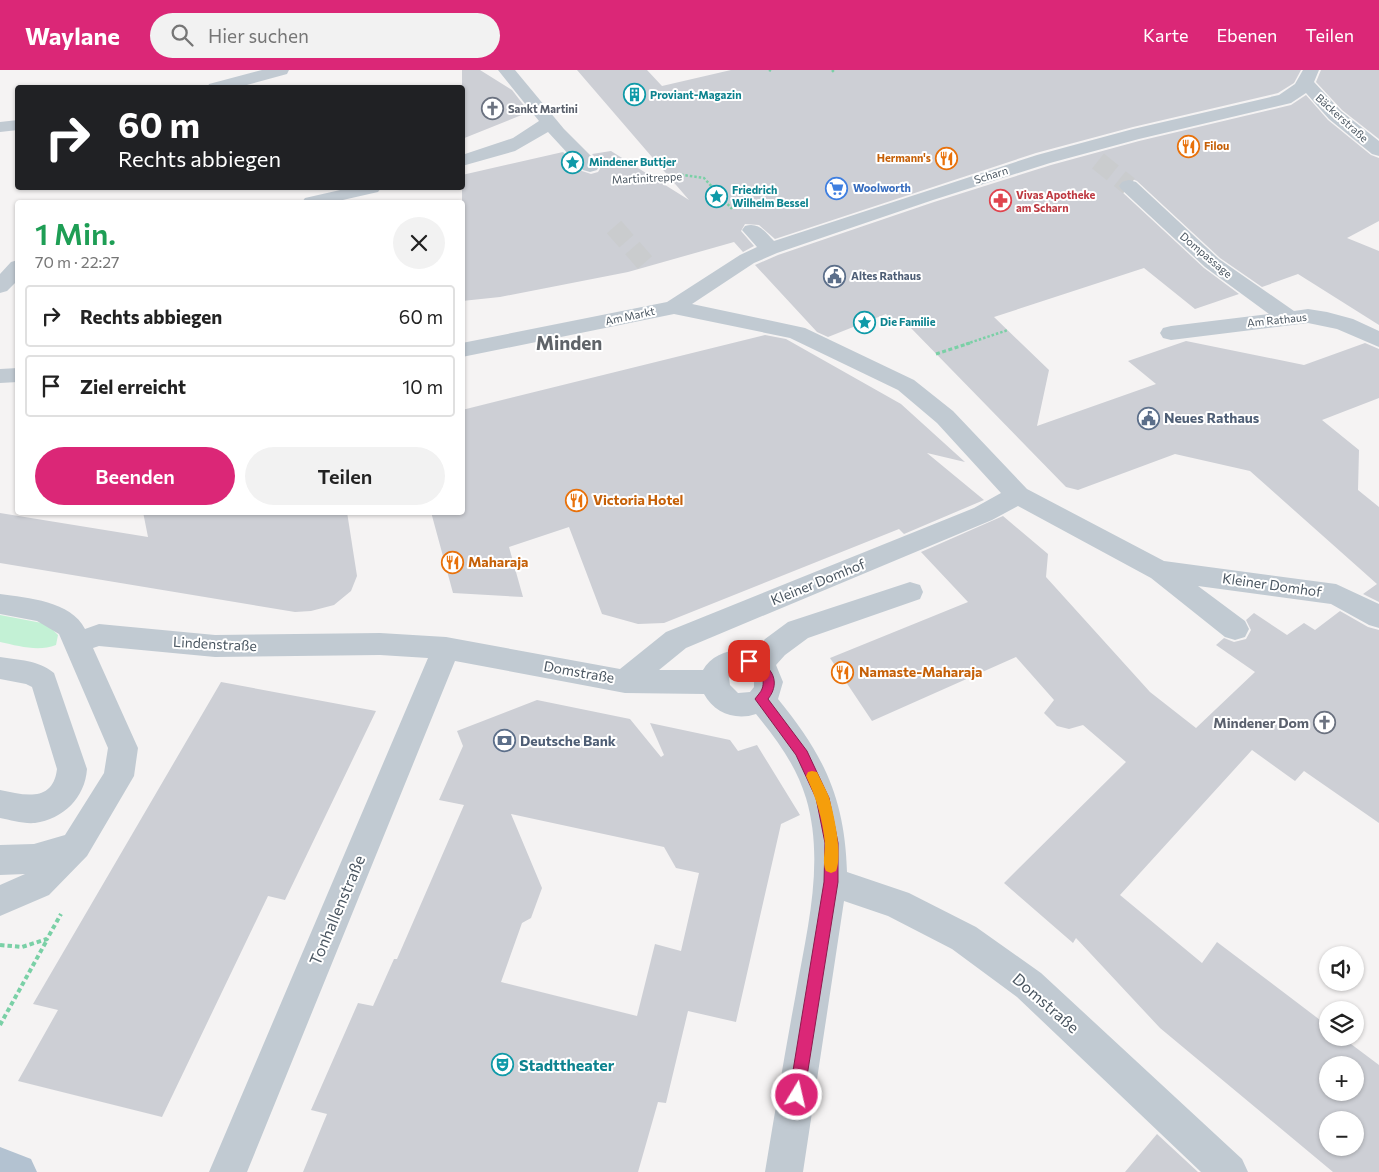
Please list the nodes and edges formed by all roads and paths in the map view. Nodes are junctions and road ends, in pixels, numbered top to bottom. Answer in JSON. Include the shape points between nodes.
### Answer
{"nodes":[{"id":1,"x":281,"y":70,"type":"edge"},
{"id":2,"x":506,"y":70,"type":"edge"},
{"id":3,"x":233,"y":76,"type":"edge"},
{"id":4,"x":1309,"y":77,"type":"edge"},
{"id":5,"x":220,"y":85,"type":"edge"},
{"id":6,"x":549,"y":122,"type":"junction"},
{"id":7,"x":15,"y":125,"type":"edge"},
{"id":8,"x":0,"y":127,"type":"edge"},
{"id":9,"x":1081,"y":148,"type":"junction"},
{"id":10,"x":1379,"y":150,"type":"edge"},
{"id":11,"x":465,"y":160,"type":"edge"},
{"id":12,"x":1098,"y":161,"type":"tunnel mouth"},
{"id":13,"x":590,"y":166,"type":"joint"},
{"id":14,"x":1129,"y":186,"type":"tunnel mouth"},
{"id":15,"x":363,"y":190,"type":"edge"},
{"id":16,"x":320,"y":200,"type":"edge"},
{"id":17,"x":752,"y":230,"type":"joint"},
{"id":18,"x":770,"y":249,"type":"junction"},
{"id":19,"x":11,"y":259,"type":"edge"},
{"id":20,"x":0,"y":287,"type":"edge"},
{"id":21,"x":674,"y":306,"type":"junction"},
{"id":22,"x":1289,"y":318,"type":"junction"},
{"id":23,"x":1008,"y":330,"type":"dead end"},
{"id":24,"x":797,"y":333,"type":"joint"},
{"id":25,"x":1171,"y":333,"type":"dead end"},
{"id":26,"x":1379,"y":340,"type":"edge"},
{"id":27,"x":465,"y":349,"type":"edge"},
{"id":28,"x":936,"y":354,"type":"dead end"},
{"id":29,"x":15,"y":375,"type":"edge"},
{"id":30,"x":0,"y":376,"type":"edge"},
{"id":31,"x":1018,"y":495,"type":"junction"},
{"id":32,"x":1160,"y":571,"type":"junction"},
{"id":33,"x":910,"y":592,"type":"dead end"},
{"id":34,"x":0,"y":604,"type":"edge"},
{"id":35,"x":1379,"y":617,"type":"edge"},
{"id":36,"x":1235,"y":629,"type":"dead end"},
{"id":37,"x":78,"y":642,"type":"junction"},
{"id":38,"x":446,"y":648,"type":"junction"},
{"id":39,"x":759,"y":665,"type":"junction"},
{"id":40,"x":0,"y":668,"type":"edge"},
{"id":41,"x":624,"y":681,"type":"junction"},
{"id":42,"x":714,"y":682,"type":"junction"},
{"id":43,"x":761,"y":699,"type":"junction"},
{"id":44,"x":0,"y":804,"type":"edge"},
{"id":45,"x":76,"y":846,"type":"junction"},
{"id":46,"x":0,"y":860,"type":"edge"},
{"id":47,"x":831,"y":882,"type":"junction"},
{"id":48,"x":0,"y":901,"type":"edge"},
{"id":49,"x":47,"y":939,"type":"dead end"},
{"id":50,"x":0,"y":1025,"type":"edge"},
{"id":51,"x":0,"y":1166,"type":"edge"},
{"id":52,"x":18,"y":1172,"type":"edge"},
{"id":53,"x":228,"y":1172,"type":"edge"},
{"id":54,"x":784,"y":1172,"type":"edge"},
{"id":55,"x":1230,"y":1172,"type":"edge"}],
"edges":[{"from":1,"to":3,"type":"street"},
{"from":2,"to":6,"type":"street"},
{"from":3,"to":5,"type":"street"},
{"from":4,"to":9,"type":"street","name":"Scharn","via":[[1297,93],[1286,100]]},
{"from":4,"to":10,"type":"street","name":"Bäckerstraße","via":[[1335,115]]},
{"from":6,"to":11,"type":"street","via":[[512,147]]},
{"from":6,"to":13,"type":"street"},
{"from":7,"to":8,"type":"street"},
{"from":9,"to":12,"type":"street"},
{"from":9,"to":18,"type":"street","name":"Scharn","via":[[962,184]]},
{"from":13,"to":17,"type":"path","name":"Martinitreppe","via":[[604,180],[683,175],[704,178]]},
{"from":14,"to":22,"type":"street","name":"Dompassage","via":[[1212,263]]},
{"from":15,"to":16,"type":"street"},
{"from":17,"to":18,"type":"street"},
{"from":18,"to":21,"type":"street","name":"Scharn","via":[[747,258]]},
{"from":19,"to":20,"type":"street"},
{"from":21,"to":24,"type":"street","name":"Am Markt"},
{"from":21,"to":27,"type":"street","name":"Am Markt"},
{"from":22,"to":25,"type":"street","name":"Am Rathaus"},
{"from":22,"to":26,"type":"street","name":"Am Rathaus","via":[[1329,318]]},
{"from":23,"to":28,"type":"path"},
{"from":24,"to":31,"type":"street","name":"Kleiner Domhof","via":[[906,384],[944,417]]},
{"from":29,"to":30,"type":"street"},
{"from":31,"to":32,"type":"street","name":"Kleiner Domhof"},
{"from":31,"to":41,"type":"street","name":"Kleiner Domhof","via":[[983,514],[676,640]]},
{"from":32,"to":35,"type":"street","name":"Kleiner Domhof","via":[[1336,594]]},
{"from":32,"to":36,"type":"street","name":"Kleiner Domhof"},
{"from":33,"to":39,"type":"street","via":[[798,630],[775,647]]},
{"from":34,"to":37,"type":"street","via":[[39,610],[59,617],[70,627]]},
{"from":37,"to":38,"type":"street","name":"Lindenstraße","via":[[99,635],[215,646],[380,644]]},
{"from":37,"to":45,"type":"street","via":[[123,748],[119,776]]},
{"from":38,"to":41,"type":"street","name":"Domstraße"},
{"from":38,"to":53,"type":"street","name":"Tonhallenstraße"},
{"from":39,"to":42,"type":"street","via":[[739,660],[729,662],[720,667]]},
{"from":39,"to":43,"type":"street","via":[[769,682],[768,691]]},
{"from":40,"to":44,"type":"street","via":[[34,674],[44,681],[72,769],[72,780],[66,791],[48,804],[36,809]]},
{"from":41,"to":42,"type":"street","name":"Domstraße"},
{"from":42,"to":43,"type":"street","via":[[716,691],[731,704],[742,705]]},
{"from":43,"to":47,"type":"street","via":[[800,751],[822,798],[831,843]]},
{"from":45,"to":46,"type":"street","via":[[34,859]]},
{"from":45,"to":48,"type":"street","via":[[37,884]]},
{"from":47,"to":54,"type":"street"},
{"from":47,"to":55,"type":"street","name":"Domstraße","via":[[897,904],[964,938],[1029,985]]},
{"from":49,"to":50,"type":"path"},
{"from":51,"to":52,"type":"main road"}]}
